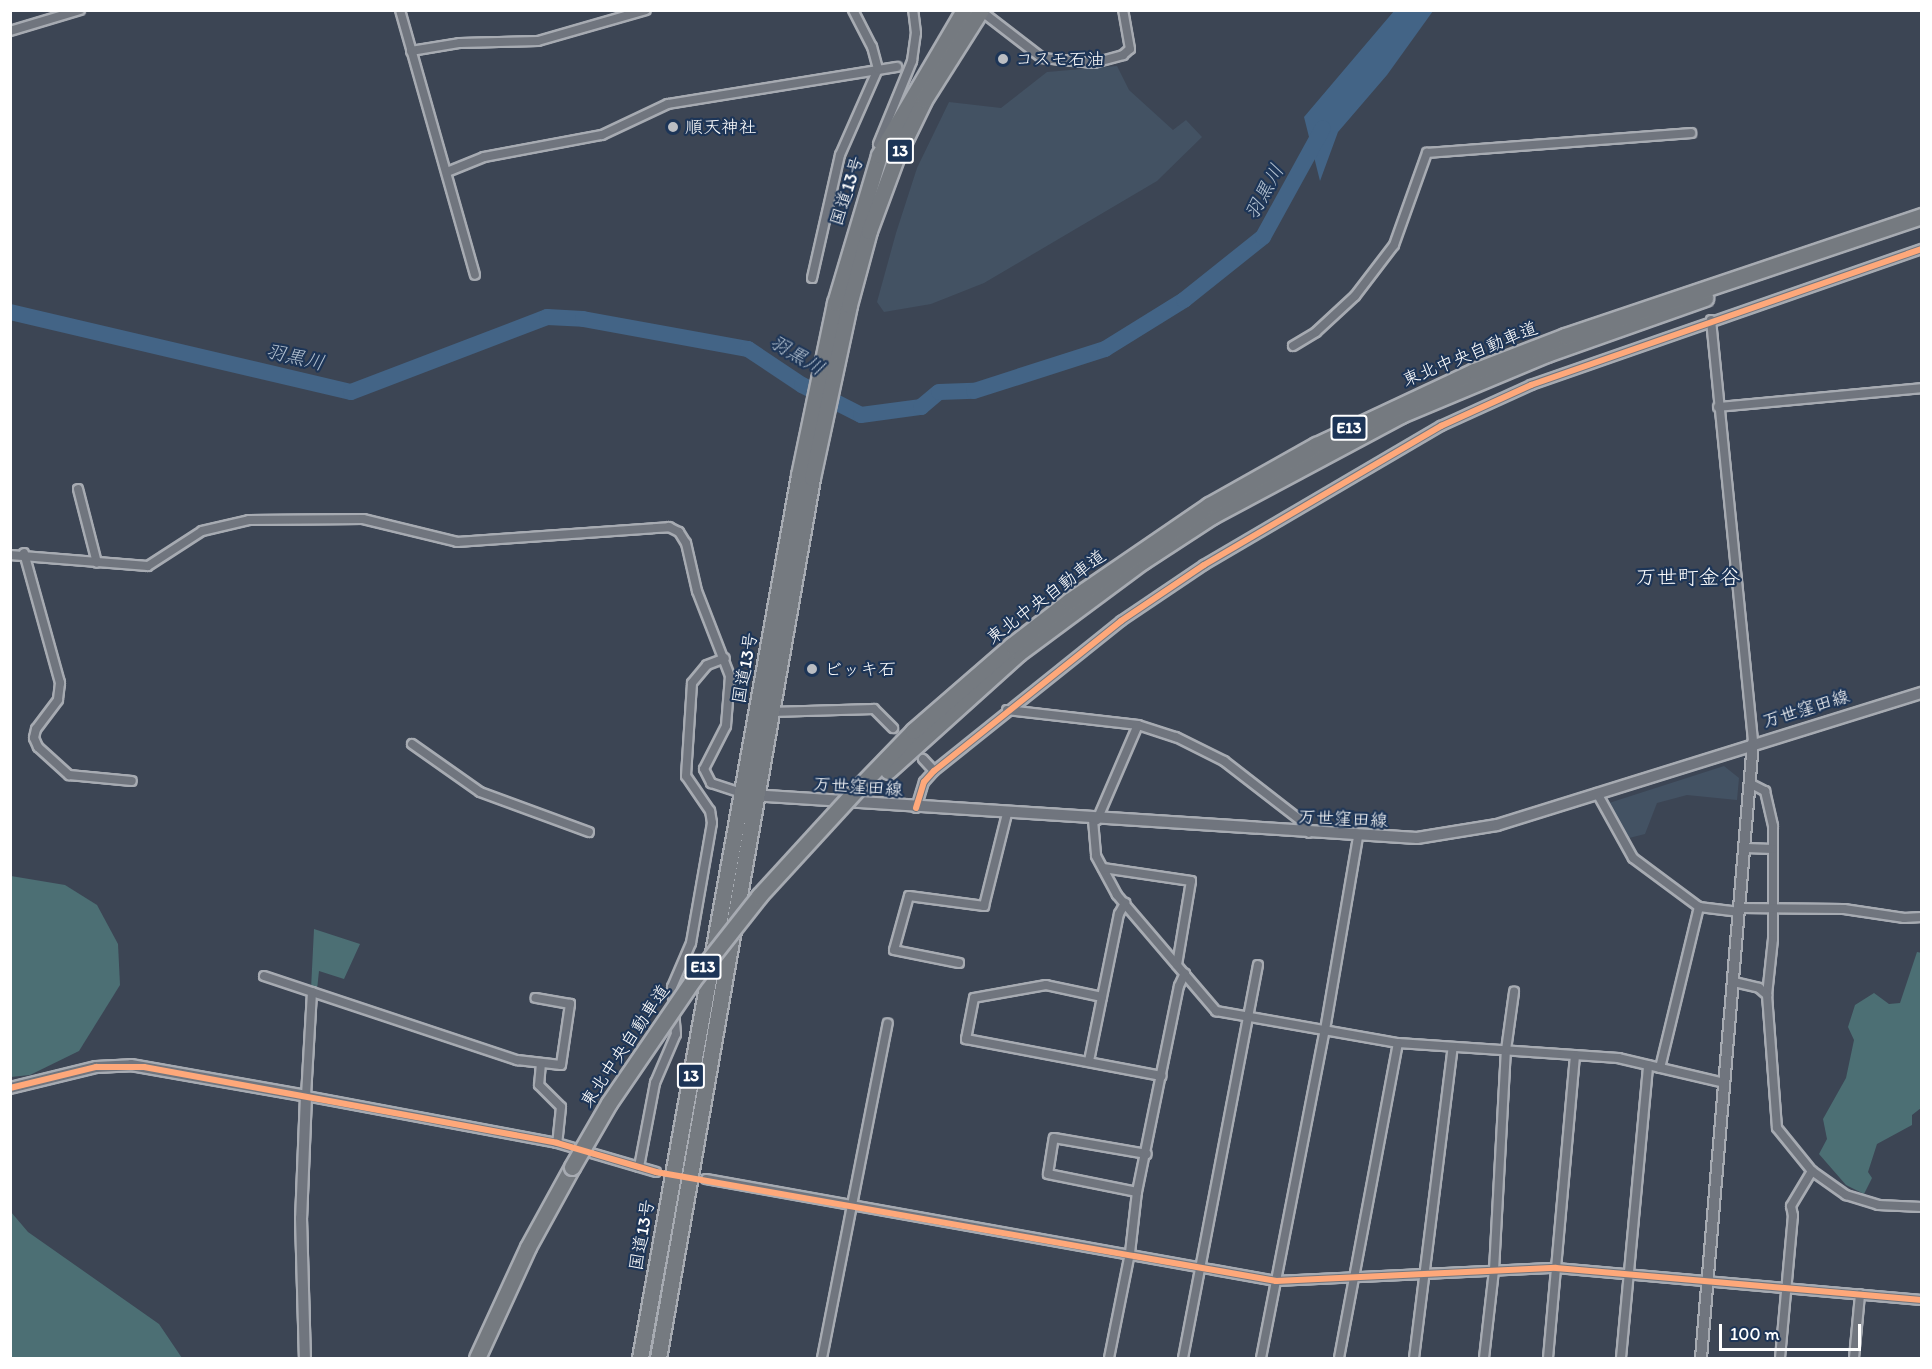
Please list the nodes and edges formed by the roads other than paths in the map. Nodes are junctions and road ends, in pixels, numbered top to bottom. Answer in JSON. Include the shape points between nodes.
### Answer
{"nodes":[{"id":1,"x":80,"y":10,"type":"edge"},
{"id":2,"x":400,"y":10,"type":"edge"},
{"id":3,"x":646,"y":10,"type":"edge"},
{"id":4,"x":854,"y":10,"type":"edge"},
{"id":5,"x":913,"y":10,"type":"edge"},
{"id":6,"x":964,"y":10,"type":"edge"},
{"id":7,"x":1123,"y":10,"type":"edge"},
{"id":8,"x":981,"y":11,"type":"edge"},
{"id":9,"x":10,"y":31,"type":"edge"},
{"id":10,"x":411,"y":51,"type":"junction"},
{"id":11,"x":897,"y":67,"type":"dead end"},
{"id":12,"x":878,"y":69,"type":"junction"},
{"id":13,"x":1691,"y":133,"type":"dead end"},
{"id":14,"x":447,"y":172,"type":"junction"},
{"id":15,"x":873,"y":172,"type":"junction"},
{"id":16,"x":1922,"y":216,"type":"edge"},
{"id":17,"x":1922,"y":226,"type":"edge"},
{"id":18,"x":1922,"y":249,"type":"edge"},
{"id":19,"x":475,"y":274,"type":"dead end"},
{"id":20,"x":812,"y":278,"type":"dead end"},
{"id":21,"x":842,"y":304,"type":"junction"},
{"id":22,"x":1711,"y":320,"type":"junction"},
{"id":23,"x":1293,"y":346,"type":"dead end"},
{"id":24,"x":1922,"y":388,"type":"edge"},
{"id":25,"x":1718,"y":407,"type":"junction"},
{"id":26,"x":806,"y":477,"type":"junction"},
{"id":27,"x":78,"y":489,"type":"dead end"},
{"id":28,"x":24,"y":553,"type":"junction"},
{"id":29,"x":10,"y":555,"type":"edge"},
{"id":30,"x":97,"y":563,"type":"junction"},
{"id":31,"x":724,"y":658,"type":"junction"},
{"id":32,"x":1922,"y":693,"type":"edge"},
{"id":33,"x":1007,"y":710,"type":"junction"},
{"id":34,"x":771,"y":712,"type":"junction"},
{"id":35,"x":1138,"y":725,"type":"junction"},
{"id":36,"x":892,"y":728,"type":"tunnel mouth"},
{"id":37,"x":1753,"y":742,"type":"junction"},
{"id":38,"x":412,"y":744,"type":"dead end"},
{"id":39,"x":923,"y":759,"type":"tunnel mouth"},
{"id":40,"x":934,"y":771,"type":"junction"},
{"id":41,"x":132,"y":781,"type":"dead end"},
{"id":42,"x":1751,"y":784,"type":"junction"},
{"id":43,"x":863,"y":790,"type":"junction"},
{"id":44,"x":1597,"y":793,"type":"junction"},
{"id":45,"x":750,"y":795,"type":"junction"},
{"id":46,"x":916,"y":808,"type":"junction"},
{"id":47,"x":1007,"y":814,"type":"junction"},
{"id":48,"x":1095,"y":820,"type":"junction"},
{"id":49,"x":589,"y":832,"type":"dead end"},
{"id":50,"x":1309,"y":834,"type":"junction"},
{"id":51,"x":1358,"y":836,"type":"junction"},
{"id":52,"x":1746,"y":848,"type":"junction"},
{"id":53,"x":1773,"y":849,"type":"junction"},
{"id":54,"x":1103,"y":868,"type":"junction"},
{"id":55,"x":1125,"y":903,"type":"junction"},
{"id":56,"x":1699,"y":907,"type":"junction"},
{"id":57,"x":1774,"y":907,"type":"junction"},
{"id":58,"x":1740,"y":910,"type":"junction"},
{"id":59,"x":1922,"y":917,"type":"edge"},
{"id":60,"x":959,"y":963,"type":"dead end"},
{"id":61,"x":1177,"y":965,"type":"junction"},
{"id":62,"x":1258,"y":965,"type":"dead end"},
{"id":63,"x":1185,"y":973,"type":"junction"},
{"id":64,"x":264,"y":976,"type":"dead end"},
{"id":65,"x":1734,"y":982,"type":"junction"},
{"id":66,"x":312,"y":992,"type":"junction"},
{"id":67,"x":1514,"y":992,"type":"dead end"},
{"id":68,"x":1767,"y":995,"type":"junction"},
{"id":69,"x":536,"y":998,"type":"dead end"},
{"id":70,"x":1102,"y":998,"type":"junction"},
{"id":71,"x":1248,"y":1015,"type":"junction"},
{"id":72,"x":888,"y":1023,"type":"dead end"},
{"id":73,"x":1325,"y":1030,"type":"junction"},
{"id":74,"x":1398,"y":1043,"type":"junction"},
{"id":75,"x":1453,"y":1047,"type":"junction"},
{"id":76,"x":1506,"y":1050,"type":"junction"},
{"id":77,"x":1575,"y":1055,"type":"junction"},
{"id":78,"x":1089,"y":1061,"type":"junction"},
{"id":79,"x":541,"y":1063,"type":"junction"},
{"id":80,"x":1648,"y":1065,"type":"junction"},
{"id":81,"x":1660,"y":1068,"type":"junction"},
{"id":82,"x":1162,"y":1076,"type":"junction"},
{"id":83,"x":1725,"y":1083,"type":"junction"},
{"id":84,"x":10,"y":1088,"type":"edge"},
{"id":85,"x":306,"y":1096,"type":"junction"},
{"id":86,"x":557,"y":1143,"type":"junction"},
{"id":87,"x":1147,"y":1154,"type":"junction"},
{"id":88,"x":576,"y":1167,"type":"junction"},
{"id":89,"x":639,"y":1167,"type":"junction"},
{"id":90,"x":1812,"y":1171,"type":"junction"},
{"id":91,"x":656,"y":1172,"type":"dead end"},
{"id":92,"x":706,"y":1179,"type":"dead end"},
{"id":93,"x":1137,"y":1191,"type":"junction"},
{"id":94,"x":851,"y":1203,"type":"junction"},
{"id":95,"x":1922,"y":1207,"type":"edge"},
{"id":96,"x":1130,"y":1253,"type":"junction"},
{"id":97,"x":1201,"y":1267,"type":"junction"},
{"id":98,"x":1556,"y":1269,"type":"junction"},
{"id":99,"x":1494,"y":1270,"type":"junction"},
{"id":100,"x":1425,"y":1272,"type":"junction"},
{"id":101,"x":1629,"y":1273,"type":"junction"},
{"id":102,"x":1354,"y":1277,"type":"junction"},
{"id":103,"x":1708,"y":1280,"type":"junction"},
{"id":104,"x":1276,"y":1281,"type":"junction"},
{"id":105,"x":1786,"y":1287,"type":"junction"},
{"id":106,"x":1860,"y":1294,"type":"junction"},
{"id":107,"x":1922,"y":1300,"type":"edge"},
{"id":108,"x":305,"y":1359,"type":"edge"},
{"id":109,"x":477,"y":1359,"type":"edge"},
{"id":110,"x":486,"y":1359,"type":"edge"},
{"id":111,"x":639,"y":1359,"type":"edge"},
{"id":112,"x":658,"y":1359,"type":"edge"},
{"id":113,"x":822,"y":1359,"type":"edge"},
{"id":114,"x":1109,"y":1359,"type":"edge"},
{"id":115,"x":1183,"y":1359,"type":"edge"},
{"id":116,"x":1261,"y":1359,"type":"edge"},
{"id":117,"x":1339,"y":1359,"type":"edge"},
{"id":118,"x":1414,"y":1359,"type":"edge"},
{"id":119,"x":1484,"y":1359,"type":"edge"},
{"id":120,"x":1548,"y":1359,"type":"edge"},
{"id":121,"x":1621,"y":1359,"type":"edge"},
{"id":122,"x":1701,"y":1359,"type":"edge"},
{"id":123,"x":1780,"y":1359,"type":"edge"},
{"id":124,"x":1854,"y":1359,"type":"edge"}],
"edges":[{"from":1,"to":9,"type":"street"},
{"from":2,"to":10,"type":"street"},
{"from":3,"to":10,"type":"street","via":[[538,41],[460,43]]},
{"from":4,"to":12,"type":"street"},
{"from":5,"to":15,"type":"street","via":[[916,33],[912,61],[878,145]]},
{"from":6,"to":15,"type":"highway","name":"国道13号","number":"13","via":[[899,119]]},
{"from":7,"to":8,"type":"street","via":[[1130,49],[1123,56],[1094,63],[1042,58]]},
{"from":8,"to":21,"type":"highway","name":"国道13号","number":"13","via":[[924,100],[896,158]]},
{"from":10,"to":14,"type":"street"},
{"from":11,"to":12,"type":"street"},
{"from":12,"to":14,"type":"street","via":[[668,104],[602,135],[484,157]]},
{"from":12,"to":20,"type":"street","via":[[840,156]]},
{"from":13,"to":23,"type":"street","via":[[1427,153],[1394,245],[1354,296],[1316,332]]},
{"from":14,"to":19,"type":"street"},
{"from":15,"to":21,"type":"highway","name":"国道13号","number":"13"},
{"from":16,"to":43,"type":"highway","name":"東北中央自動車道","number":"E13","via":[[1666,300],[1484,367],[1290,459],[1209,505],[1069,601],[922,723]]},
{"from":17,"to":43,"type":"highway","name":"東北中央自動車道","number":"E13","via":[[1547,354],[1401,415],[1319,456],[1212,516],[1080,607],[970,694]]},
{"from":18,"to":22,"type":"street"},
{"from":21,"to":26,"type":"highway","name":"国道13号","number":"13"},
{"from":22,"to":25,"type":"street"},
{"from":22,"to":33,"type":"street","via":[[1531,385],[1441,426],[1166,589]]},
{"from":24,"to":25,"type":"street"},
{"from":25,"to":37,"type":"street"},
{"from":26,"to":34,"type":"highway","name":"国道13号","number":"13"},
{"from":26,"to":45,"type":"highway","name":"国道13号","number":"13"},
{"from":27,"to":30,"type":"street"},
{"from":28,"to":29,"type":"street"},
{"from":28,"to":30,"type":"street"},
{"from":28,"to":41,"type":"street","via":[[60,683],[57,700],[36,729],[38,747],[69,775]]},
{"from":30,"to":31,"type":"street","via":[[148,566],[202,531],[235,521],[363,519],[457,542],[669,527],[680,532],[686,543],[700,599]]},
{"from":31,"to":45,"type":"street","via":[[730,708],[726,726],[704,769],[711,783]]},
{"from":31,"to":89,"type":"street","via":[[707,665],[692,683],[686,777],[710,811],[712,823],[691,944],[672,987],[676,1034],[660,1068]]},
{"from":32,"to":37,"type":"main road","name":"万世窪田線"},
{"from":33,"to":35,"type":"street"},
{"from":33,"to":40,"type":"street"},
{"from":34,"to":36,"type":"street","via":[[874,709]]},
{"from":34,"to":45,"type":"highway","name":"国道13号","number":"13"},
{"from":35,"to":48,"type":"street"},
{"from":35,"to":50,"type":"street","via":[[1224,761],[1304,823]]},
{"from":37,"to":42,"type":"main road"},
{"from":37,"to":44,"type":"main road","name":"万世窪田線"},
{"from":38,"to":49,"type":"street","via":[[480,792]]},
{"from":39,"to":40,"type":"street"},
{"from":40,"to":46,"type":"street","via":[[924,782]]},
{"from":42,"to":52,"type":"main road"},
{"from":42,"to":53,"type":"street","via":[[1765,791],[1769,802]]},
{"from":43,"to":88,"type":"highway","name":"東北中央自動車道","number":"E13","bridge":true,"via":[[759,896],[693,980],[609,1103]]},
{"from":44,"to":51,"type":"main road","name":"万世窪田線","via":[[1497,825],[1450,835]]},
{"from":44,"to":56,"type":"street","via":[[1633,858]]},
{"from":45,"to":46,"type":"main road","name":"万世窪田線"},
{"from":45,"to":111,"type":"highway","name":"国道13号","number":"13"},
{"from":45,"to":112,"type":"highway","name":"国道13号","number":"13"},
{"from":46,"to":47,"type":"main road","name":"万世窪田線"},
{"from":47,"to":48,"type":"main road","name":"万世窪田線"},
{"from":47,"to":60,"type":"street","via":[[984,906],[909,896],[894,950]]},
{"from":48,"to":50,"type":"main road","name":"万世窪田線"},
{"from":48,"to":54,"type":"street","via":[[1096,856]]},
{"from":50,"to":51,"type":"main road","name":"万世窪田線"},
{"from":51,"to":73,"type":"street"},
{"from":52,"to":53,"type":"street"},
{"from":52,"to":58,"type":"main road"},
{"from":53,"to":57,"type":"street"},
{"from":54,"to":55,"type":"street"},
{"from":54,"to":61,"type":"street","via":[[1191,881]]},
{"from":55,"to":61,"type":"street"},
{"from":55,"to":70,"type":"street"},
{"from":56,"to":58,"type":"street"},
{"from":56,"to":81,"type":"street"},
{"from":57,"to":58,"type":"street"},
{"from":57,"to":59,"type":"street"},
{"from":57,"to":68,"type":"street"},
{"from":58,"to":65,"type":"main road"},
{"from":61,"to":63,"type":"street"},
{"from":62,"to":71,"type":"street"},
{"from":63,"to":71,"type":"street","via":[[1216,1011]]},
{"from":63,"to":82,"type":"street"},
{"from":64,"to":66,"type":"street"},
{"from":65,"to":68,"type":"street","via":[[1759,988]]},
{"from":65,"to":83,"type":"main road"},
{"from":66,"to":79,"type":"street","via":[[517,1060]]},
{"from":66,"to":85,"type":"street"},
{"from":67,"to":76,"type":"street"},
{"from":68,"to":90,"type":"street","via":[[1774,1118],[1784,1141]]},
{"from":69,"to":79,"type":"street","via":[[570,1004],[561,1065]]},
{"from":70,"to":78,"type":"street"},
{"from":70,"to":78,"type":"street","via":[[1046,985],[974,998],[966,1039],[1032,1054]]},
{"from":71,"to":73,"type":"street"},
{"from":71,"to":97,"type":"street"},
{"from":72,"to":94,"type":"street"},
{"from":73,"to":74,"type":"street"},
{"from":73,"to":104,"type":"street"},
{"from":74,"to":75,"type":"street"},
{"from":74,"to":102,"type":"street"},
{"from":75,"to":76,"type":"street"},
{"from":75,"to":100,"type":"street"},
{"from":76,"to":77,"type":"street"},
{"from":76,"to":99,"type":"street"},
{"from":77,"to":80,"type":"street"},
{"from":77,"to":98,"type":"street"},
{"from":78,"to":82,"type":"street"},
{"from":79,"to":86,"type":"street","via":[[539,1085],[561,1107]]},
{"from":80,"to":81,"type":"street"},
{"from":80,"to":101,"type":"street"},
{"from":81,"to":83,"type":"street"},
{"from":82,"to":87,"type":"street"},
{"from":83,"to":103,"type":"main road"},
{"from":84,"to":85,"type":"main road","via":[[96,1067],[131,1065]]},
{"from":85,"to":86,"type":"street"},
{"from":85,"to":108,"type":"main road","via":[[301,1208]]},
{"from":86,"to":89,"type":"street"},
{"from":87,"to":93,"type":"street"},
{"from":87,"to":93,"type":"street","via":[[1054,1138],[1048,1174]]},
{"from":88,"to":109,"type":"highway","name":"東北中央自動車道","number":"E13","via":[[528,1247]]},
{"from":88,"to":110,"type":"highway","name":"東北中央自動車道","number":"E13"},
{"from":89,"to":91,"type":"street"},
{"from":90,"to":95,"type":"street","via":[[1858,1201]]},
{"from":90,"to":105,"type":"street","via":[[1791,1206]]},
{"from":92,"to":94,"type":"street"},
{"from":93,"to":96,"type":"street"},
{"from":94,"to":96,"type":"street"},
{"from":94,"to":113,"type":"street"},
{"from":96,"to":97,"type":"street"},
{"from":96,"to":114,"type":"street"},
{"from":97,"to":104,"type":"street"},
{"from":97,"to":115,"type":"street"},
{"from":98,"to":99,"type":"street"},
{"from":98,"to":101,"type":"street"},
{"from":98,"to":120,"type":"street"},
{"from":99,"to":100,"type":"street"},
{"from":99,"to":119,"type":"street"},
{"from":100,"to":102,"type":"street"},
{"from":100,"to":118,"type":"street"},
{"from":101,"to":103,"type":"street"},
{"from":101,"to":121,"type":"street"},
{"from":102,"to":104,"type":"street"},
{"from":102,"to":117,"type":"street"},
{"from":103,"to":105,"type":"street"},
{"from":103,"to":122,"type":"main road"},
{"from":104,"to":116,"type":"street"},
{"from":105,"to":106,"type":"street"},
{"from":105,"to":123,"type":"street"},
{"from":106,"to":107,"type":"street"},
{"from":106,"to":124,"type":"street"}]}
